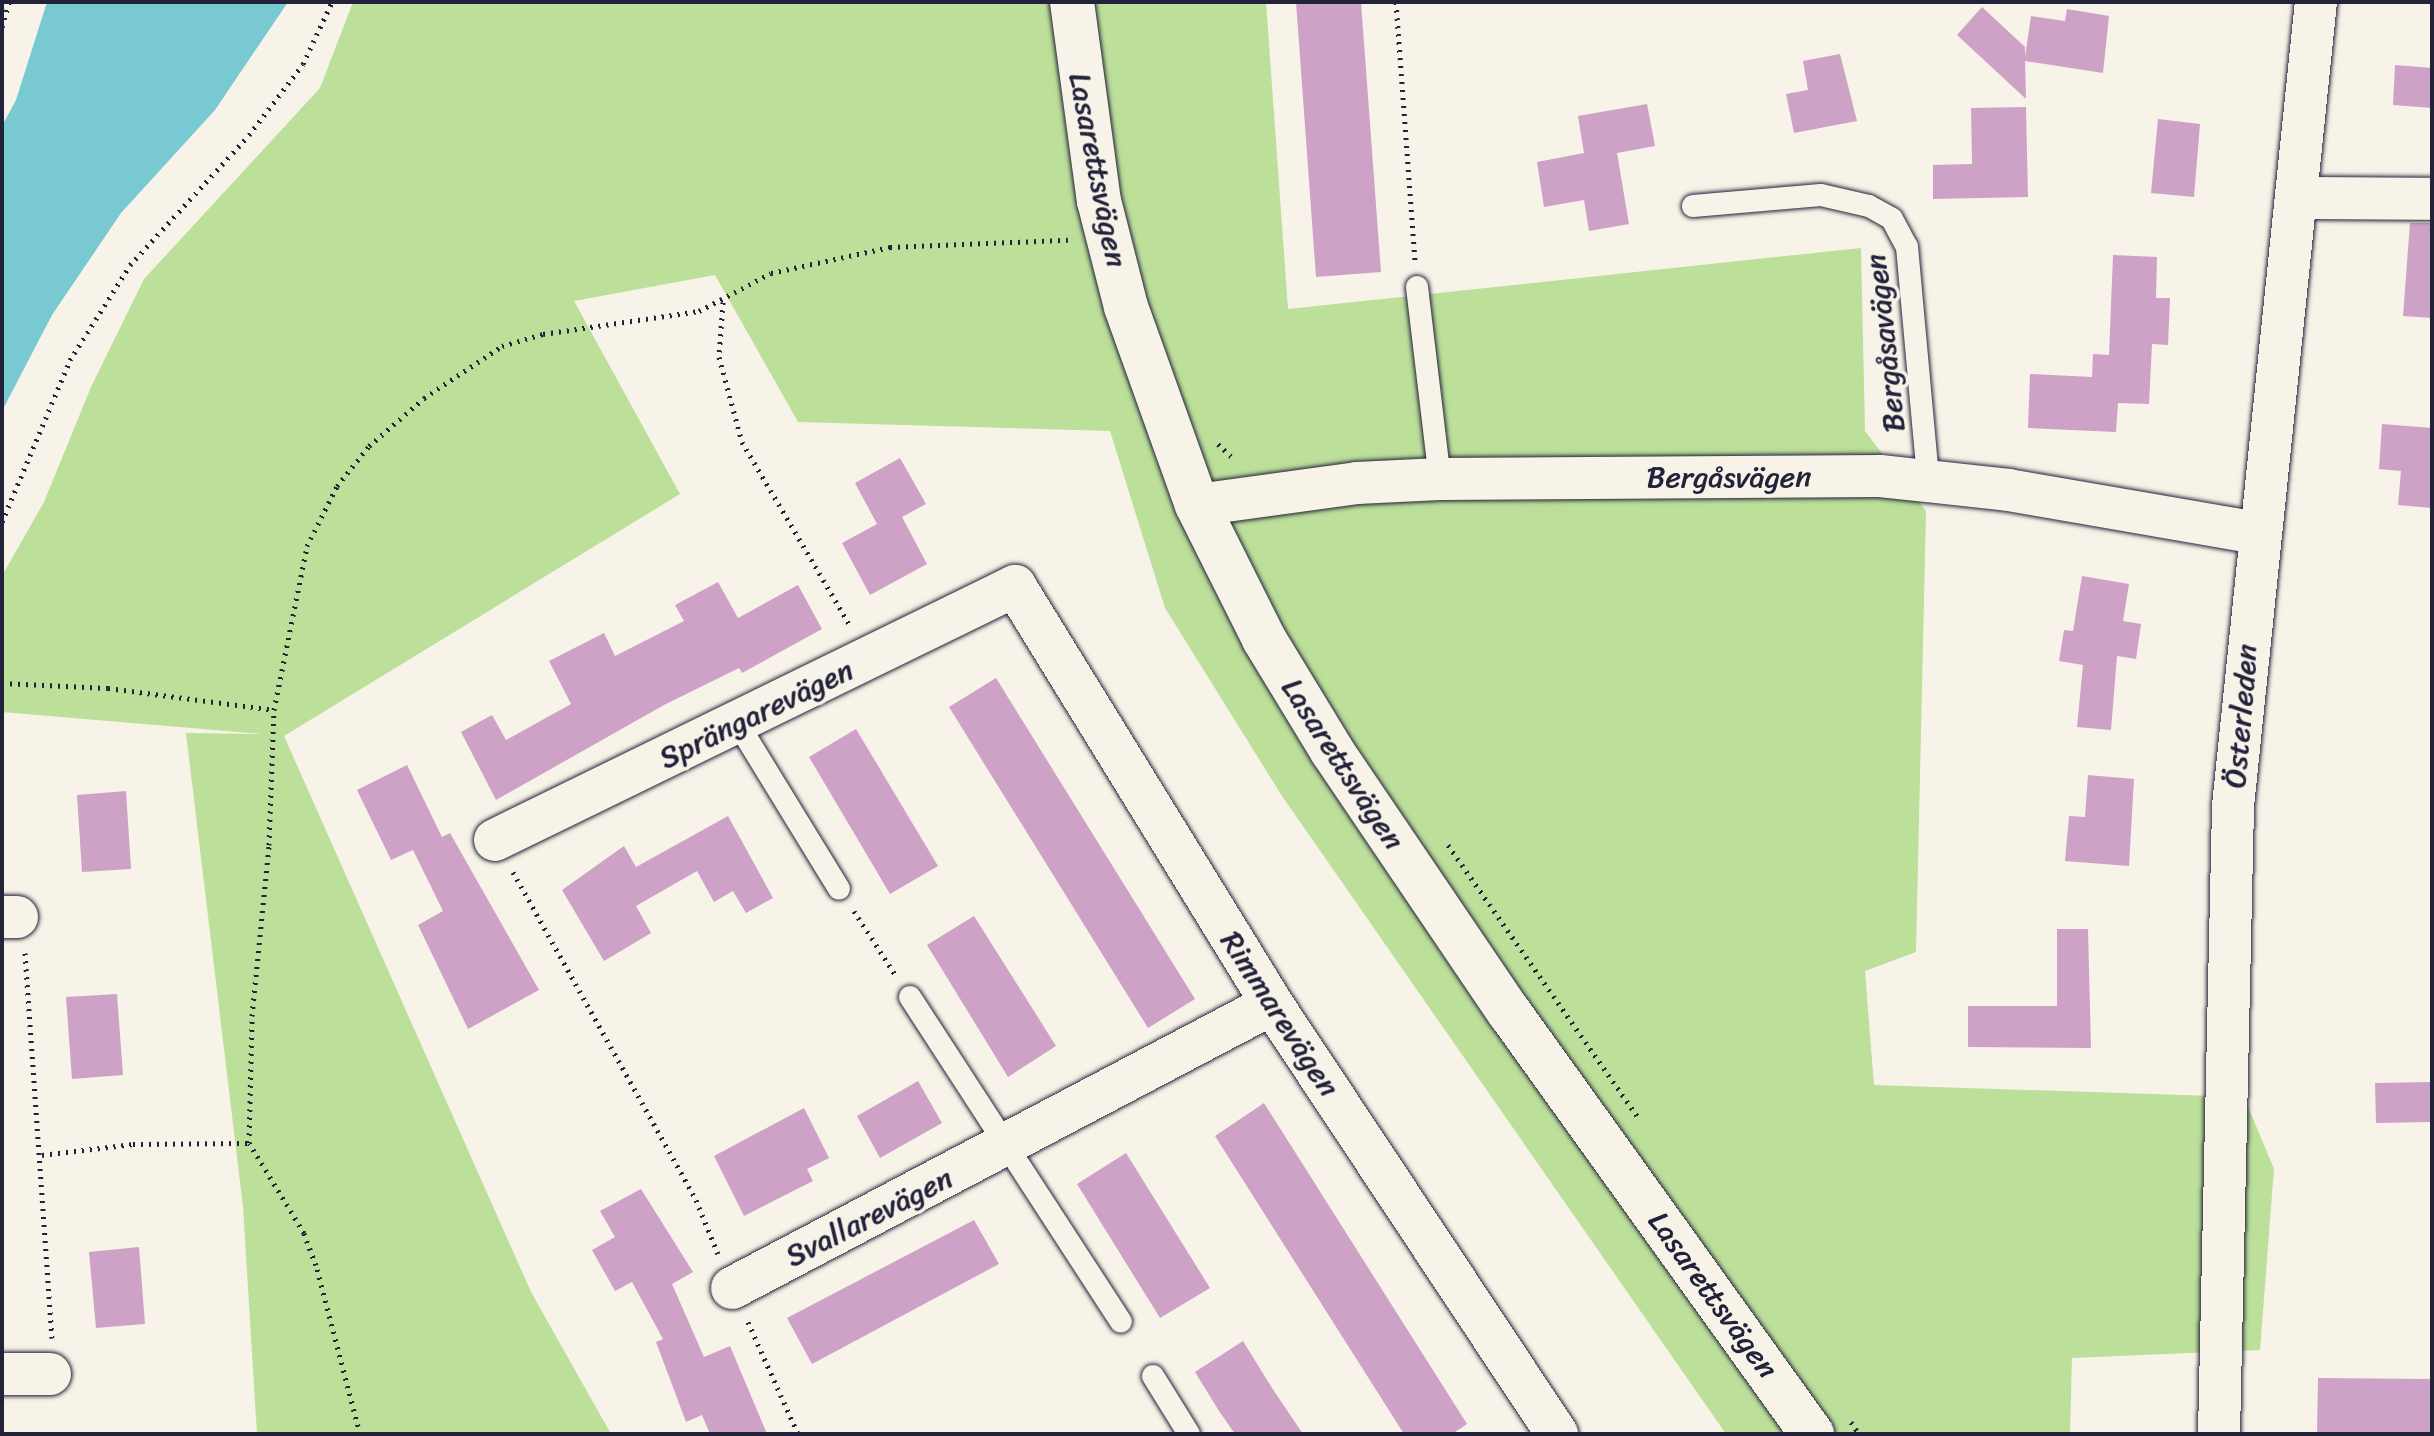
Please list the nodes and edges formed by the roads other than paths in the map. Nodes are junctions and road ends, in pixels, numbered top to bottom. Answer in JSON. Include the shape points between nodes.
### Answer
{"nodes":[{"id":1,"x":1072,"y":2,"type":"edge"},
{"id":2,"x":2316,"y":2,"type":"edge"},
{"id":3,"x":2297,"y":198,"type":"junction"},
{"id":4,"x":2432,"y":199,"type":"edge"},
{"id":5,"x":1693,"y":206,"type":"dead end"},
{"id":6,"x":1417,"y":287,"type":"road end"},
{"id":7,"x":1928,"y":478,"type":"junction"},
{"id":8,"x":1440,"y":479,"type":"junction"},
{"id":9,"x":1197,"y":505,"type":"junction"},
{"id":10,"x":2258,"y":533,"type":"junction"},
{"id":11,"x":1015,"y":586,"type":"joint"},
{"id":12,"x":738,"y":724,"type":"junction"},
{"id":13,"x":495,"y":840,"type":"road end"},
{"id":14,"x":839,"y":889,"type":"road end"},
{"id":15,"x":910,"y":997,"type":"road end"},
{"id":16,"x":1272,"y":1004,"type":"junction"},
{"id":17,"x":1005,"y":1146,"type":"junction"},
{"id":18,"x":732,"y":1288,"type":"road end"},
{"id":19,"x":1121,"y":1322,"type":"dead end"},
{"id":20,"x":2,"y":1374,"type":"edge"},
{"id":21,"x":50,"y":1374,"type":"road end"},
{"id":22,"x":1153,"y":1376,"type":"dead end"},
{"id":23,"x":1826,"y":1421,"type":"edge"},
{"id":24,"x":1189,"y":1434,"type":"edge"},
{"id":25,"x":1557,"y":1434,"type":"edge"},
{"id":26,"x":2219,"y":1434,"type":"edge"}],
"edges":[{"from":1,"to":9,"type":"street","name":"Lasarettsvägen","via":[[1079,78],[1107,234],[1157,400]]},
{"from":2,"to":3,"type":"street","name":"Österleden"},
{"from":3,"to":4,"type":"street"},
{"from":3,"to":10,"type":"street","name":"Österleden"},
{"from":5,"to":7,"type":"lane","name":"Bergåsavägen","via":[[1821,195],[1869,206],[1892,219],[1907,247]]},
{"from":6,"to":8,"type":"lane"},
{"from":7,"to":8,"type":"street","name":"Bergåsvägen"},
{"from":7,"to":10,"type":"street","name":"Bergåsvägen"},
{"from":8,"to":9,"type":"street","name":"Bergåsvägen","via":[[1357,483]]},
{"from":9,"to":23,"type":"street","name":"Lasarettsvägen","via":[[1264,639],[1332,751],[1509,1012]]},
{"from":10,"to":26,"type":"street","name":"Österleden","via":[[2233,806]]},
{"from":11,"to":12,"type":"street","name":"Sprängarevägen"},
{"from":11,"to":16,"type":"street","name":"Rimmarevägen"},
{"from":12,"to":13,"type":"street","name":"Sprängarevägen"},
{"from":12,"to":14,"type":"lane"},
{"from":15,"to":17,"type":"lane"},
{"from":16,"to":17,"type":"street","name":"Svallarevägen"},
{"from":16,"to":25,"type":"street","name":"Rimmarevägen"},
{"from":17,"to":18,"type":"street","name":"Svallarevägen"},
{"from":17,"to":19,"type":"lane"},
{"from":20,"to":21,"type":"street"},
{"from":22,"to":24,"type":"lane"}]}
